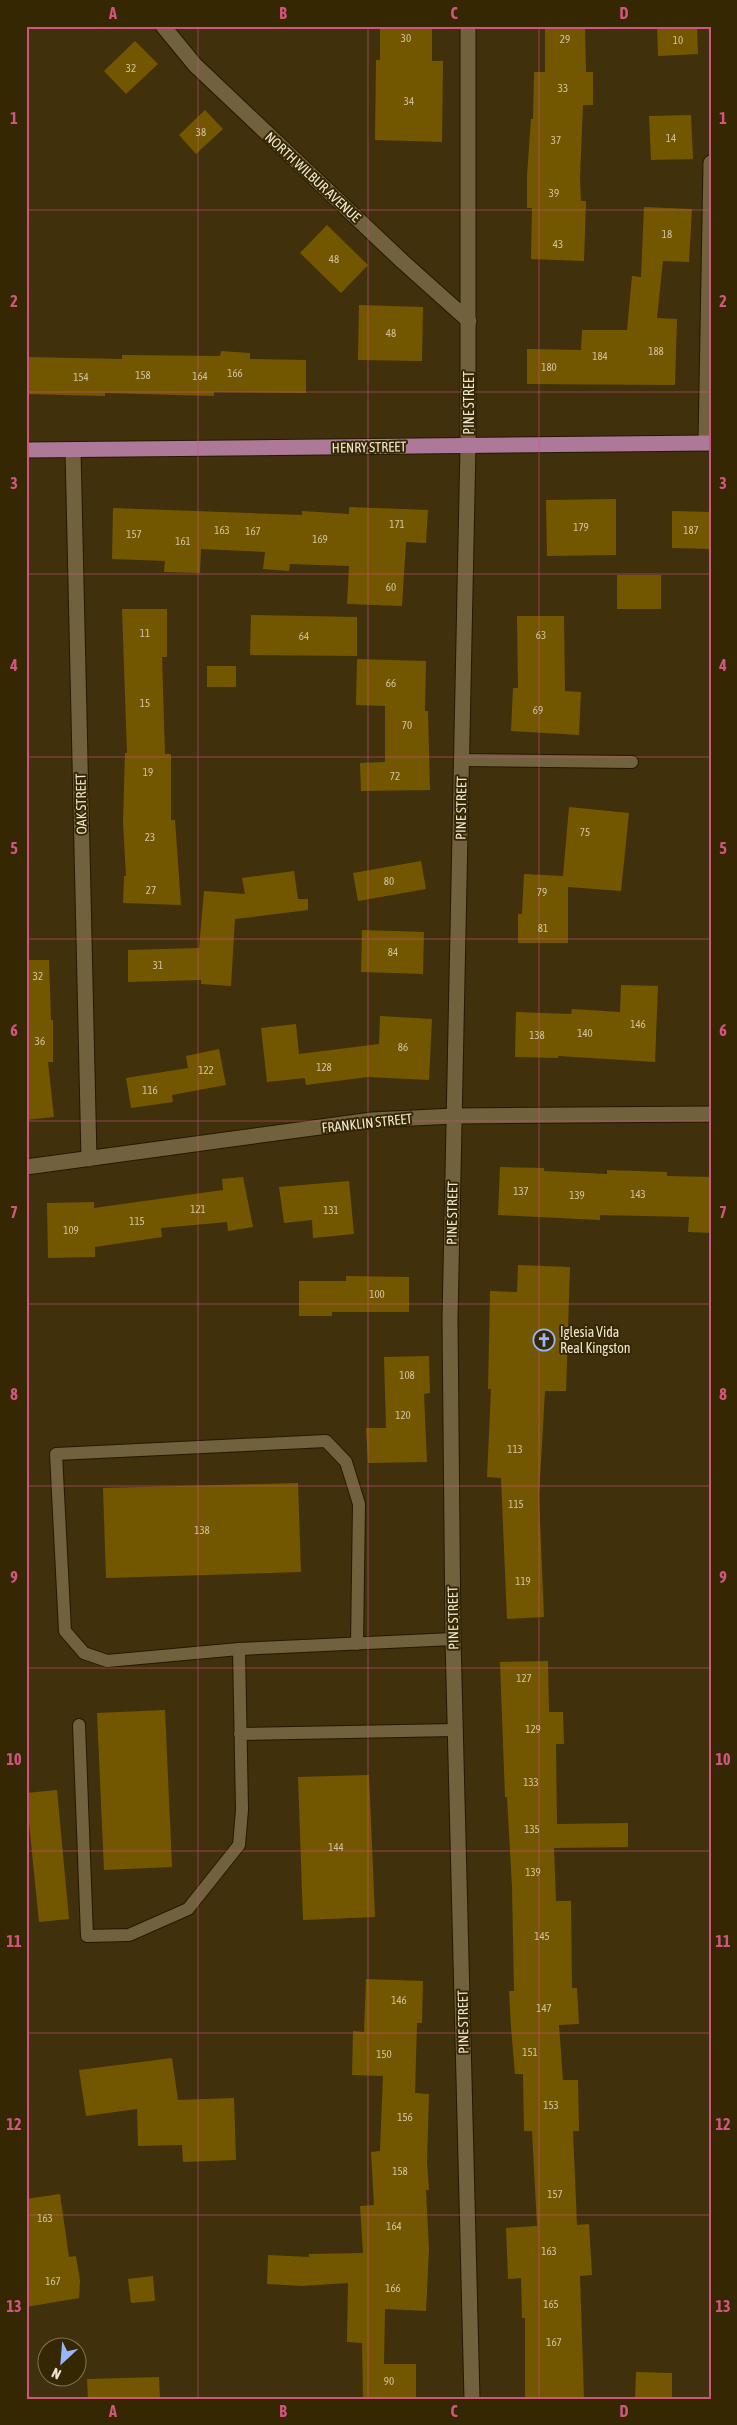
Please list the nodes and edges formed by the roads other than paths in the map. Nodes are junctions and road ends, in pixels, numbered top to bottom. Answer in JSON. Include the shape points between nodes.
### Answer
{"nodes":[{"id":1,"x":163,"y":26,"type":"edge"},
{"id":2,"x":468,"y":26,"type":"edge"},
{"id":3,"x":711,"y":163,"type":"edge"},
{"id":4,"x":469,"y":321,"type":"junction"},
{"id":5,"x":708,"y":443,"type":"edge"},
{"id":6,"x":468,"y":446,"type":"junction"},
{"id":7,"x":26,"y":450,"type":"edge"},
{"id":8,"x":73,"y":450,"type":"junction"},
{"id":9,"x":462,"y":760,"type":"junction"},
{"id":10,"x":632,"y":762,"type":"dead end"},
{"id":11,"x":711,"y":1114,"type":"edge"},
{"id":12,"x":454,"y":1116,"type":"junction"},
{"id":13,"x":89,"y":1159,"type":"junction"},
{"id":14,"x":26,"y":1167,"type":"edge"},
{"id":15,"x":453,"y":1639,"type":"junction"},
{"id":16,"x":357,"y":1644,"type":"junction"},
{"id":17,"x":239,"y":1649,"type":"junction"},
{"id":18,"x":79,"y":1725,"type":"dead end"},
{"id":19,"x":455,"y":1730,"type":"junction"},
{"id":20,"x":240,"y":1734,"type":"junction"},
{"id":21,"x":472,"y":2399,"type":"edge"}],
"edges":[{"from":1,"to":4,"type":"street","name":"NORTH WILBUR AVENUE","via":[[195,65]]},
{"from":2,"to":4,"type":"street","name":"PINE STREET"},
{"from":3,"to":5,"type":"street"},
{"from":4,"to":6,"type":"street","name":"PINE STREET"},
{"from":5,"to":6,"type":"main road","name":"HENRY STREET"},
{"from":6,"to":8,"type":"main road","name":"HENRY STREET"},
{"from":6,"to":9,"type":"street","name":"PINE STREET"},
{"from":7,"to":8,"type":"main road","name":"HENRY STREET"},
{"from":8,"to":13,"type":"street","name":"OAK STREET"},
{"from":9,"to":10,"type":"lane"},
{"from":9,"to":12,"type":"street","name":"PINE STREET"},
{"from":11,"to":12,"type":"street","name":"FRANKLIN STREET"},
{"from":12,"to":13,"type":"street","name":"FRANKLIN STREET","via":[[372,1120]]},
{"from":12,"to":15,"type":"street","name":"PINE STREET","via":[[450,1320]]},
{"from":13,"to":14,"type":"street","name":"FRANKLIN STREET"},
{"from":15,"to":16,"type":"lane"},
{"from":15,"to":19,"type":"street","name":"PINE STREET"},
{"from":16,"to":17,"type":"lane"},
{"from":16,"to":17,"type":"lane","via":[[359,1504],[346,1462],[326,1441],[56,1454],[65,1631],[84,1653],[108,1661]]},
{"from":17,"to":20,"type":"lane"},
{"from":18,"to":20,"type":"lane","via":[[87,1936],[129,1935],[188,1909],[239,1845],[242,1810]]},
{"from":19,"to":20,"type":"lane"},
{"from":19,"to":21,"type":"street","name":"PINE STREET"}]}
